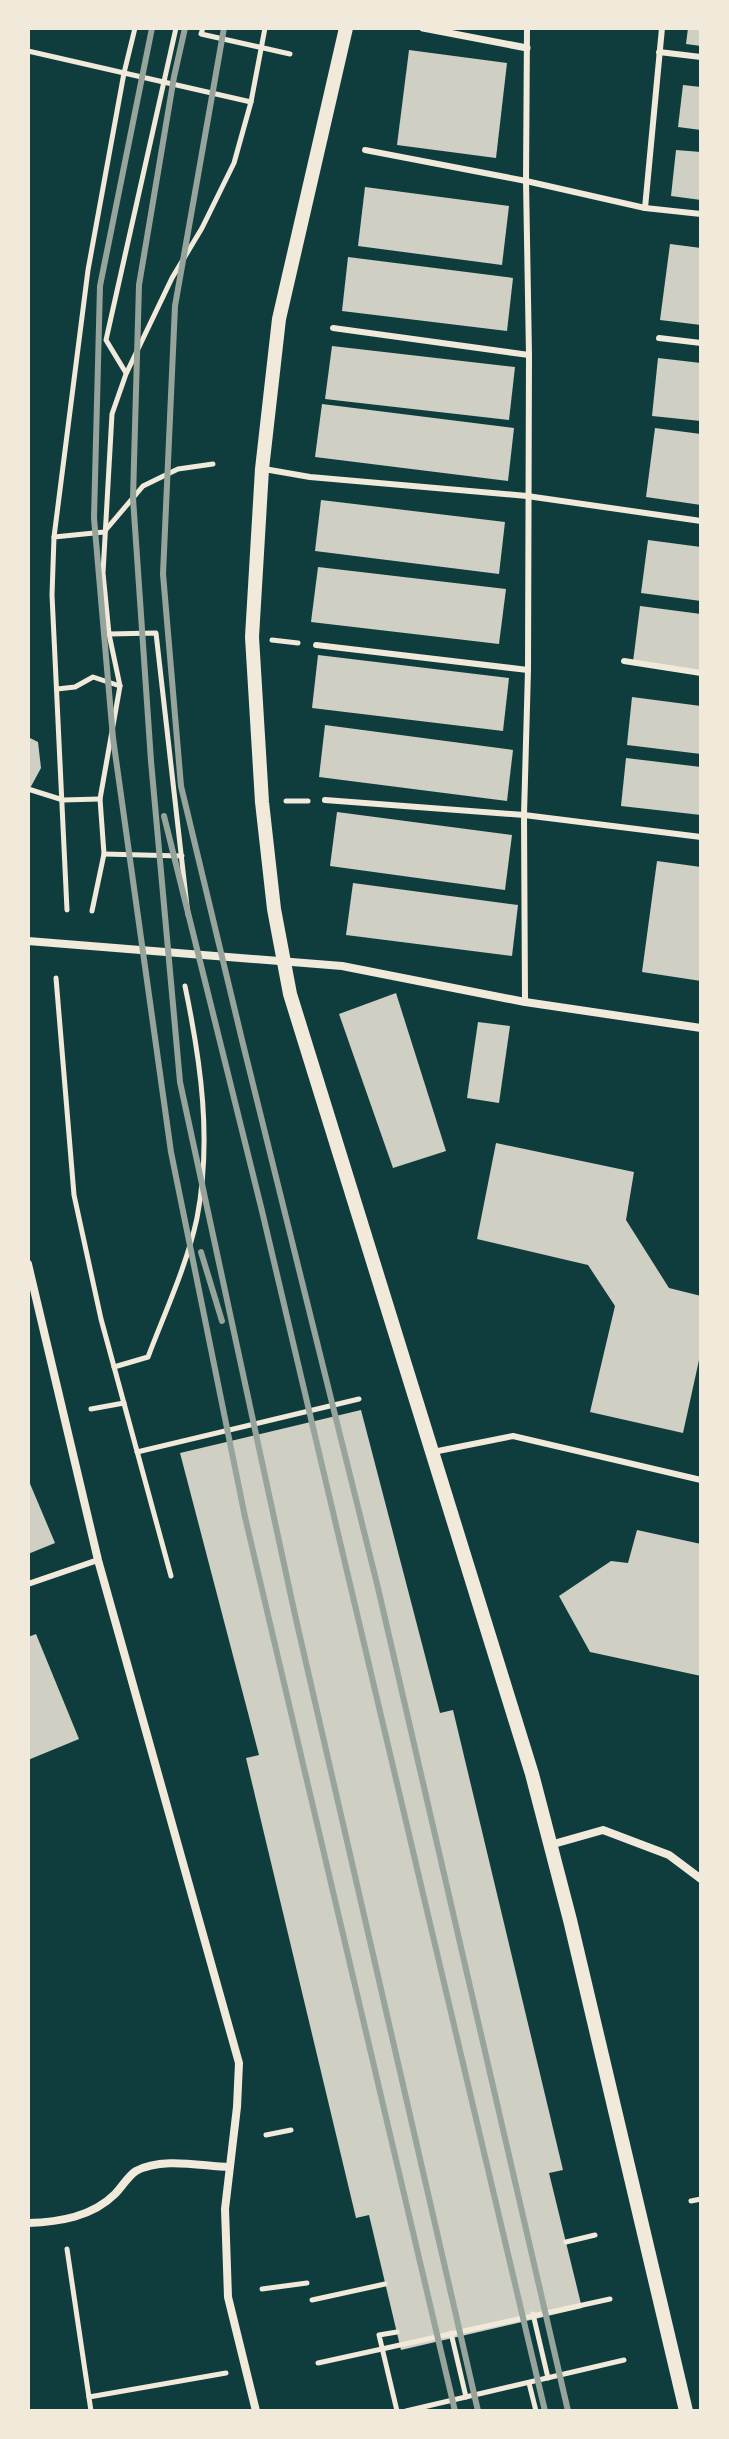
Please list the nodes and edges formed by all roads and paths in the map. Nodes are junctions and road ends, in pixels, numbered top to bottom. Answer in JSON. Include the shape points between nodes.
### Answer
{"nodes":[{"id":1,"x":135,"y":28,"type":"edge"},
{"id":2,"x":176,"y":28,"type":"edge"},
{"id":3,"x":203,"y":28,"type":"edge"},
{"id":4,"x":265,"y":28,"type":"edge"},
{"id":5,"x":346,"y":28,"type":"edge"},
{"id":6,"x":423,"y":28,"type":"edge"},
{"id":7,"x":527,"y":28,"type":"edge"},
{"id":8,"x":662,"y":28,"type":"edge"},
{"id":9,"x":261,"y":48,"type":"junction"},
{"id":10,"x":527,"y":48,"type":"junction"},
{"id":11,"x":28,"y":51,"type":"edge"},
{"id":12,"x":659,"y":52,"type":"junction"},
{"id":13,"x":290,"y":54,"type":"dead end"},
{"id":14,"x":701,"y":57,"type":"edge"},
{"id":15,"x":124,"y":73,"type":"junction"},
{"id":16,"x":164,"y":82,"type":"junction"},
{"id":17,"x":251,"y":102,"type":"junction"},
{"id":18,"x":365,"y":150,"type":"dead end"},
{"id":19,"x":526,"y":181,"type":"junction"},
{"id":20,"x":645,"y":208,"type":"junction"},
{"id":21,"x":701,"y":214,"type":"edge"},
{"id":22,"x":333,"y":328,"type":"dead end"},
{"id":23,"x":659,"y":338,"type":"dead end"},
{"id":24,"x":701,"y":343,"type":"edge"},
{"id":25,"x":529,"y":355,"type":"junction"},
{"id":26,"x":126,"y":374,"type":"junction"},
{"id":27,"x":213,"y":464,"type":"dead end"},
{"id":28,"x":262,"y":469,"type":"junction"},
{"id":29,"x":527,"y":496,"type":"junction"},
{"id":30,"x":701,"y":521,"type":"edge"},
{"id":31,"x":104,"y":532,"type":"junction"},
{"id":32,"x":54,"y":537,"type":"junction"},
{"id":33,"x":109,"y":634,"type":"junction"},
{"id":34,"x":252,"y":637,"type":"junction"},
{"id":35,"x":316,"y":645,"type":"joint"},
{"id":36,"x":624,"y":661,"type":"dead end"},
{"id":37,"x":528,"y":670,"type":"junction"},
{"id":38,"x":701,"y":673,"type":"edge"},
{"id":39,"x":120,"y":686,"type":"junction"},
{"id":40,"x":57,"y":689,"type":"junction"},
{"id":41,"x":28,"y":789,"type":"edge"},
{"id":42,"x":100,"y":799,"type":"junction"},
{"id":43,"x":63,"y":800,"type":"junction"},
{"id":44,"x":325,"y":800,"type":"joint"},
{"id":45,"x":262,"y":802,"type":"junction"},
{"id":46,"x":524,"y":815,"type":"junction"},
{"id":47,"x":701,"y":837,"type":"edge"},
{"id":48,"x":104,"y":854,"type":"junction"},
{"id":49,"x":182,"y":856,"type":"junction"},
{"id":50,"x":67,"y":910,"type":"dead end"},
{"id":51,"x":92,"y":911,"type":"dead end"},
{"id":52,"x":188,"y":915,"type":"dead end"},
{"id":53,"x":28,"y":941,"type":"edge"},
{"id":54,"x":284,"y":962,"type":"junction"},
{"id":55,"x":56,"y":978,"type":"dead end"},
{"id":56,"x":185,"y":986,"type":"dead end"},
{"id":57,"x":525,"y":1002,"type":"junction"},
{"id":58,"x":701,"y":1028,"type":"edge"},
{"id":59,"x":28,"y":1264,"type":"edge"},
{"id":60,"x":114,"y":1367,"type":"junction"},
{"id":61,"x":359,"y":1399,"type":"dead end"},
{"id":62,"x":124,"y":1403,"type":"junction"},
{"id":63,"x":91,"y":1409,"type":"dead end"},
{"id":64,"x":137,"y":1452,"type":"junction"},
{"id":65,"x":433,"y":1452,"type":"junction"},
{"id":66,"x":701,"y":1480,"type":"edge"},
{"id":67,"x":98,"y":1560,"type":"junction"},
{"id":68,"x":171,"y":1576,"type":"dead end"},
{"id":69,"x":28,"y":1584,"type":"edge"},
{"id":70,"x":549,"y":1845,"type":"junction"},
{"id":71,"x":701,"y":1879,"type":"edge"},
{"id":72,"x":291,"y":2130,"type":"dead end"},
{"id":73,"x":266,"y":2135,"type":"dead end"},
{"id":74,"x":229,"y":2167,"type":"junction"},
{"id":75,"x":701,"y":2199,"type":"edge"},
{"id":76,"x":691,"y":2201,"type":"dead end"},
{"id":77,"x":28,"y":2223,"type":"edge"},
{"id":78,"x":595,"y":2235,"type":"dead end"},
{"id":79,"x":566,"y":2242,"type":"dead end"},
{"id":80,"x":67,"y":2249,"type":"dead end"},
{"id":81,"x":307,"y":2283,"type":"dead end"},
{"id":82,"x":385,"y":2284,"type":"dead end"},
{"id":83,"x":262,"y":2289,"type":"dead end"},
{"id":84,"x":610,"y":2299,"type":"dead end"},
{"id":85,"x":312,"y":2300,"type":"dead end"},
{"id":86,"x":533,"y":2314,"type":"junction"},
{"id":87,"x":397,"y":2332,"type":"dead end"},
{"id":88,"x":451,"y":2333,"type":"junction"},
{"id":89,"x":383,"y":2348,"type":"junction"},
{"id":90,"x":624,"y":2360,"type":"dead end"},
{"id":91,"x":318,"y":2363,"type":"dead end"},
{"id":92,"x":246,"y":2368,"type":"junction"},
{"id":93,"x":548,"y":2378,"type":"junction"},
{"id":94,"x":529,"y":2383,"type":"junction"},
{"id":95,"x":89,"y":2397,"type":"junction"},
{"id":96,"x":466,"y":2397,"type":"junction"},
{"id":97,"x":91,"y":2411,"type":"edge"},
{"id":98,"x":256,"y":2411,"type":"edge"},
{"id":99,"x":397,"y":2411,"type":"edge"},
{"id":100,"x":406,"y":2411,"type":"edge"},
{"id":101,"x":536,"y":2411,"type":"edge"},
{"id":102,"x":686,"y":2411,"type":"edge"}],
"edges":[{"from":1,"to":15,"type":"path"},
{"from":2,"to":16,"type":"path"},
{"from":3,"to":9,"type":"path","via":[[201,34]]},
{"from":4,"to":9,"type":"path"},
{"from":5,"to":28,"type":"street","via":[[279,319]]},
{"from":6,"to":10,"type":"street"},
{"from":7,"to":10,"type":"lane"},
{"from":8,"to":12,"type":"lane"},
{"from":9,"to":13,"type":"path"},
{"from":9,"to":17,"type":"path"},
{"from":10,"to":19,"type":"lane"},
{"from":11,"to":15,"type":"path"},
{"from":12,"to":14,"type":"lane"},
{"from":12,"to":20,"type":"lane"},
{"from":15,"to":16,"type":"path"},
{"from":15,"to":32,"type":"path","via":[[88,270]]},
{"from":16,"to":17,"type":"path"},
{"from":16,"to":26,"type":"path","via":[[106,340]]},
{"from":17,"to":26,"type":"path","via":[[234,163]]},
{"from":18,"to":19,"type":"lane"},
{"from":19,"to":20,"type":"lane"},
{"from":19,"to":25,"type":"lane"},
{"from":20,"to":21,"type":"lane"},
{"from":22,"to":25,"type":"lane"},
{"from":23,"to":24,"type":"lane"},
{"from":25,"to":29,"type":"lane"},
{"from":26,"to":31,"type":"path","via":[[112,414]]},
{"from":27,"to":31,"type":"path","via":[[178,469],[143,486]]},
{"from":28,"to":29,"type":"lane"},
{"from":28,"to":34,"type":"street"},
{"from":29,"to":30,"type":"lane"},
{"from":29,"to":37,"type":"lane"},
{"from":31,"to":32,"type":"path"},
{"from":31,"to":33,"type":"path"},
{"from":32,"to":40,"type":"path"},
{"from":33,"to":39,"type":"path"},
{"from":33,"to":49,"type":"path","via":[[156,633]]},
{"from":34,"to":35,"type":"path"},
{"from":34,"to":45,"type":"street"},
{"from":35,"to":37,"type":"lane"},
{"from":36,"to":38,"type":"lane"},
{"from":37,"to":46,"type":"lane"},
{"from":39,"to":40,"type":"path","via":[[93,677]]},
{"from":39,"to":42,"type":"path"},
{"from":40,"to":43,"type":"path"},
{"from":41,"to":43,"type":"path"},
{"from":42,"to":43,"type":"path"},
{"from":42,"to":48,"type":"path"},
{"from":43,"to":50,"type":"path"},
{"from":44,"to":45,"type":"path"},
{"from":44,"to":46,"type":"lane"},
{"from":45,"to":54,"type":"street"},
{"from":46,"to":47,"type":"lane"},
{"from":46,"to":57,"type":"lane"},
{"from":48,"to":49,"type":"path"},
{"from":48,"to":51,"type":"path"},
{"from":49,"to":52,"type":"path"},
{"from":53,"to":54,"type":"street"},
{"from":54,"to":57,"type":"street","via":[[342,966]]},
{"from":54,"to":65,"type":"street"},
{"from":55,"to":60,"type":"path","via":[[74,1195]]},
{"from":56,"to":60,"type":"path","via":[[204,1098],[197,1219],[148,1357]]},
{"from":57,"to":58,"type":"street"},
{"from":59,"to":67,"type":"street"},
{"from":60,"to":62,"type":"path"},
{"from":61,"to":64,"type":"path"},
{"from":62,"to":63,"type":"path"},
{"from":62,"to":64,"type":"path"},
{"from":64,"to":68,"type":"path"},
{"from":65,"to":66,"type":"lane","via":[[513,1436]]},
{"from":65,"to":70,"type":"street"},
{"from":67,"to":69,"type":"lane"},
{"from":67,"to":74,"type":"street","via":[[239,2063]]},
{"from":70,"to":71,"type":"street","via":[[603,1830],[669,1855]]},
{"from":70,"to":102,"type":"street"},
{"from":72,"to":73,"type":"path"},
{"from":74,"to":77,"type":"street","via":[[158,2164],[134,2172],[113,2197],[86,2214]]},
{"from":74,"to":92,"type":"street","via":[[228,2297]]},
{"from":75,"to":76,"type":"path"},
{"from":78,"to":79,"type":"path"},
{"from":80,"to":95,"type":"path"},
{"from":81,"to":83,"type":"path"},
{"from":82,"to":85,"type":"path"},
{"from":84,"to":86,"type":"path"},
{"from":86,"to":88,"type":"path"},
{"from":86,"to":93,"type":"path"},
{"from":87,"to":89,"type":"path","via":[[379,2335]]},
{"from":88,"to":89,"type":"path"},
{"from":88,"to":96,"type":"path"},
{"from":89,"to":91,"type":"path"},
{"from":89,"to":99,"type":"path"},
{"from":90,"to":93,"type":"path"},
{"from":92,"to":95,"type":"path"},
{"from":92,"to":98,"type":"street"},
{"from":93,"to":94,"type":"path"},
{"from":94,"to":96,"type":"path"},
{"from":94,"to":101,"type":"path"},
{"from":95,"to":97,"type":"path"},
{"from":96,"to":100,"type":"path"}]}
